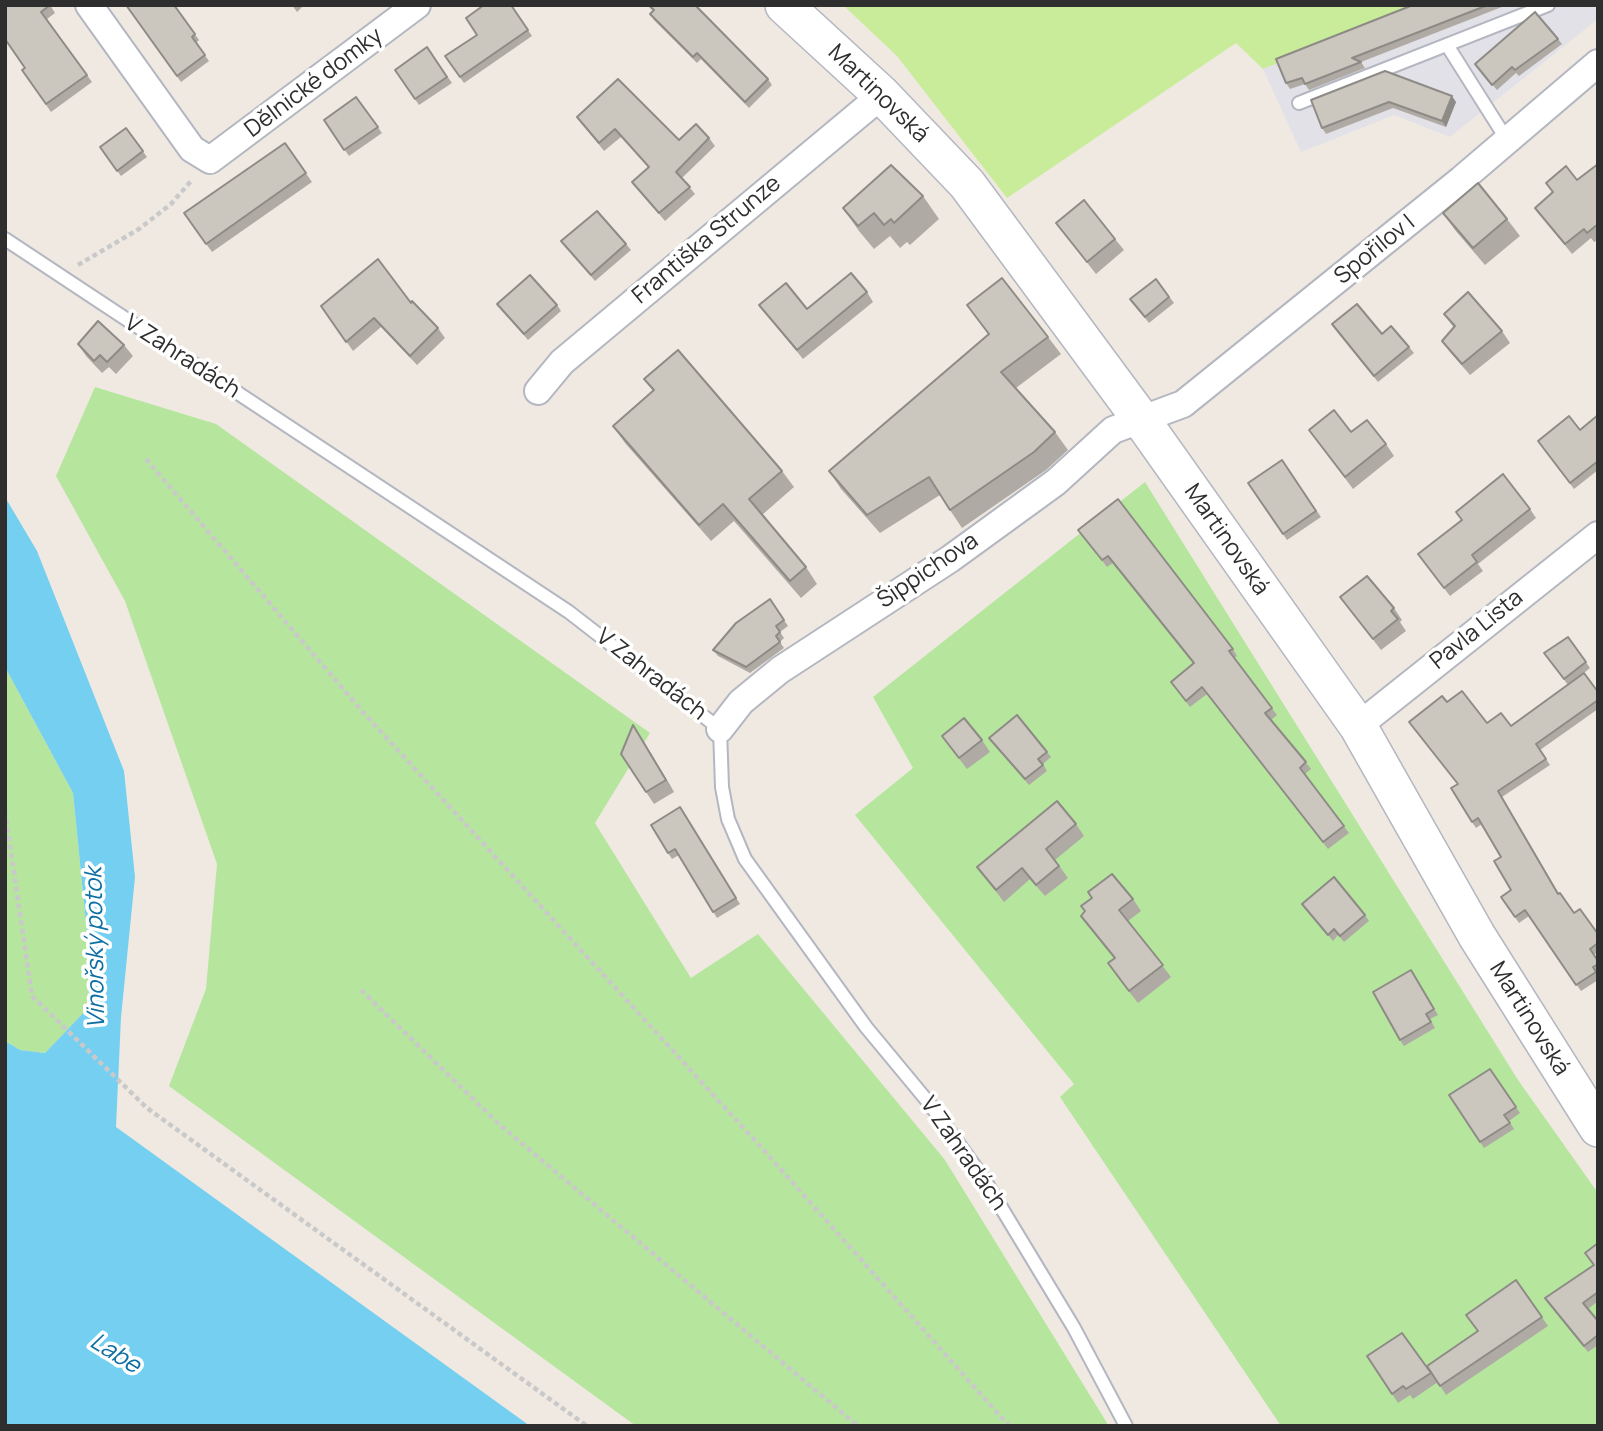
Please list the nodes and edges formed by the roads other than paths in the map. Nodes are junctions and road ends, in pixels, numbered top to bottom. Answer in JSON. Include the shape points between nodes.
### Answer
{"nodes":[{"id":1,"x":89,"y":5,"type":"edge"},
{"id":2,"x":784,"y":5,"type":"edge"},
{"id":3,"x":1548,"y":5,"type":"edge"},
{"id":4,"x":410,"y":7,"type":"edge"},
{"id":5,"x":1447,"y":45,"type":"junction"},
{"id":6,"x":1598,"y":63,"type":"edge"},
{"id":7,"x":882,"y":95,"type":"junction"},
{"id":8,"x":1299,"y":103,"type":"dead end"},
{"id":9,"x":1507,"y":140,"type":"junction"},
{"id":10,"x":5,"y":239,"type":"edge"},
{"id":11,"x":538,"y":391,"type":"dead end"},
{"id":12,"x":1140,"y":418,"type":"junction"},
{"id":13,"x":1598,"y":535,"type":"edge"},
{"id":14,"x":1358,"y":726,"type":"junction"},
{"id":15,"x":720,"y":729,"type":"junction"},
{"id":16,"x":1598,"y":1128,"type":"edge"},
{"id":17,"x":1126,"y":1426,"type":"edge"}],
"edges":[{"from":1,"to":4,"type":"street","name":"Dělnické domky","via":[[192,149],[210,160]]},
{"from":2,"to":7,"type":"street","name":"Martinovská"},
{"from":3,"to":5,"type":"lane"},
{"from":5,"to":8,"type":"lane"},
{"from":5,"to":9,"type":"lane"},
{"from":6,"to":9,"type":"street","name":"Spořilov I"},
{"from":7,"to":11,"type":"street","name":"Františka Strunze","via":[[562,362]]},
{"from":7,"to":12,"type":"street","name":"Martinovská","via":[[967,184]]},
{"from":9,"to":12,"type":"street","name":"Spořilov I","via":[[1183,404]]},
{"from":10,"to":15,"type":"lane","name":"V Zahradách","via":[[569,612]]},
{"from":12,"to":14,"type":"street","name":"Martinovská"},
{"from":12,"to":15,"type":"street","name":"Šippichova","via":[[1113,430],[1056,482],[950,559],[780,670],[741,702]]},
{"from":13,"to":14,"type":"street","name":"Pavla Lista"},
{"from":14,"to":16,"type":"street","name":"Martinovská","via":[[1477,936]]},
{"from":15,"to":17,"type":"lane","name":"V Zahradách","via":[[728,819],[746,859],[866,1027],[984,1179],[1074,1328]]}]}
